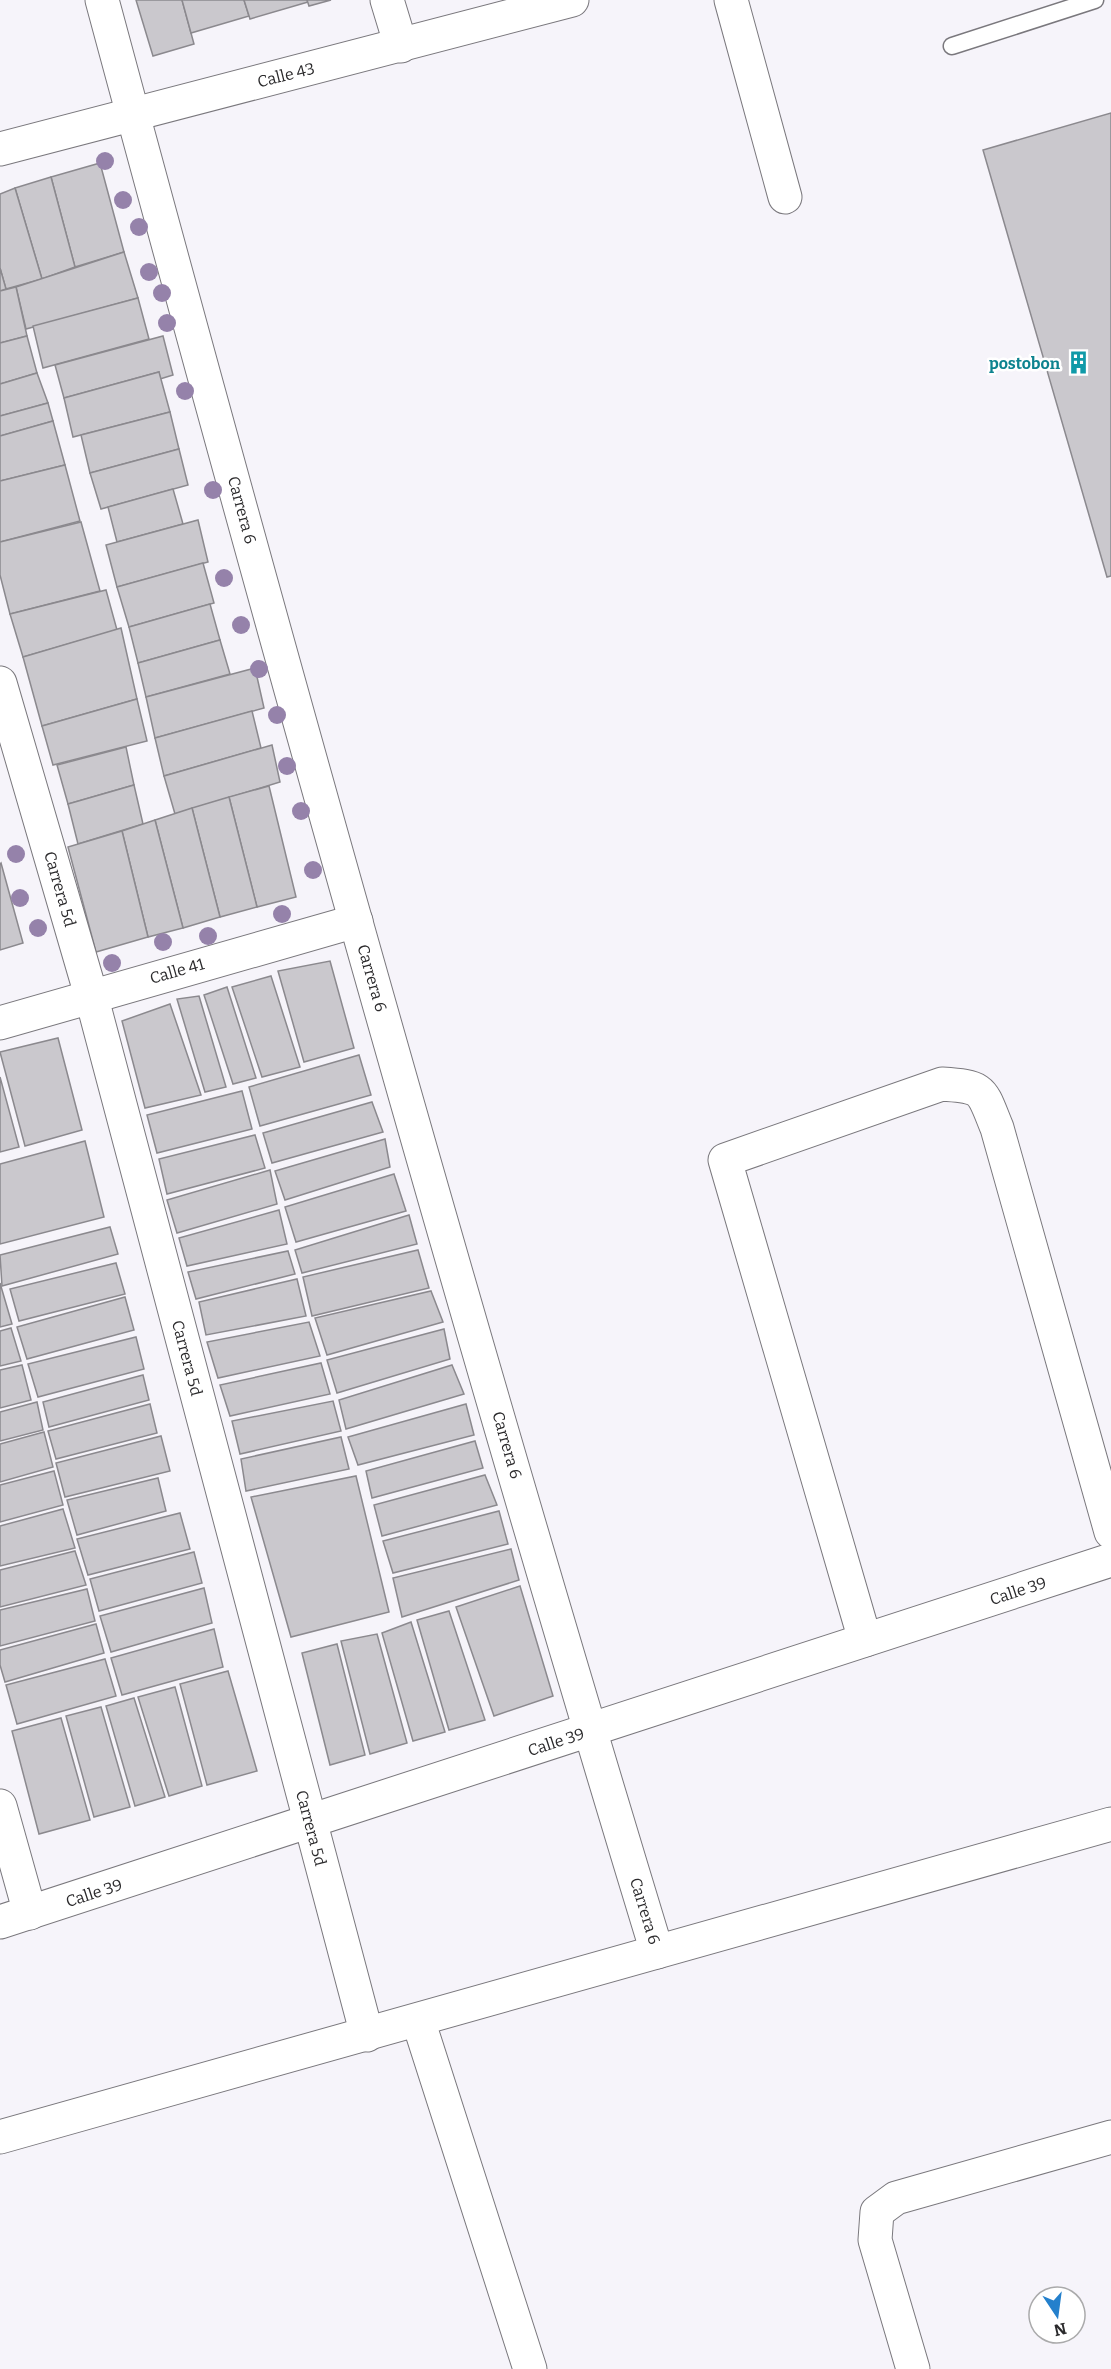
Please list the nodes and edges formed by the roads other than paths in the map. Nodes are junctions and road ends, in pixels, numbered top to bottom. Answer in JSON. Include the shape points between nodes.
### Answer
{"nodes":[{"id":1,"x":102,"y":0,"type":"edge"},
{"id":2,"x":387,"y":0,"type":"edge"},
{"id":3,"x":572,"y":0,"type":"edge"},
{"id":4,"x":731,"y":0,"type":"edge"},
{"id":5,"x":1095,"y":0,"type":"edge"},
{"id":6,"x":401,"y":46,"type":"junction"},
{"id":7,"x":952,"y":46,"type":"dead end"},
{"id":8,"x":133,"y":115,"type":"junction"},
{"id":9,"x":0,"y":149,"type":"edge"},
{"id":10,"x":786,"y":197,"type":"dead end"},
{"id":11,"x":0,"y":683,"type":"edge"},
{"id":12,"x":356,"y":921,"type":"junction"},
{"id":13,"x":91,"y":995,"type":"junction"},
{"id":14,"x":0,"y":1023,"type":"edge"},
{"id":15,"x":1111,"y":1532,"type":"edge"},
{"id":16,"x":1111,"y":1560,"type":"edge"},
{"id":17,"x":866,"y":1641,"type":"junction"},
{"id":18,"x":590,"y":1731,"type":"junction"},
{"id":19,"x":0,"y":1806,"type":"edge"},
{"id":20,"x":310,"y":1822,"type":"junction"},
{"id":21,"x":1111,"y":1824,"type":"edge"},
{"id":22,"x":15,"y":1918,"type":"edge"},
{"id":23,"x":657,"y":1952,"type":"junction"},
{"id":24,"x":418,"y":2020,"type":"junction"},
{"id":25,"x":367,"y":2034,"type":"junction"},
{"id":26,"x":1111,"y":2137,"type":"edge"},
{"id":27,"x":0,"y":2138,"type":"edge"},
{"id":28,"x":530,"y":2369,"type":"edge"},
{"id":29,"x":913,"y":2369,"type":"edge"}],
"edges":[{"from":1,"to":8,"type":"street","name":"Carrera 6"},
{"from":2,"to":6,"type":"street"},
{"from":3,"to":6,"type":"street","name":"Calle 43"},
{"from":4,"to":10,"type":"street"},
{"from":5,"to":7,"type":"lane"},
{"from":6,"to":8,"type":"street","name":"Calle 43"},
{"from":8,"to":9,"type":"street","name":"Calle 43"},
{"from":8,"to":12,"type":"street","name":"Carrera 6"},
{"from":11,"to":13,"type":"street","name":"Carrera 5d"},
{"from":12,"to":13,"type":"street","name":"Calle 41"},
{"from":12,"to":18,"type":"street","name":"Carrera 6"},
{"from":13,"to":14,"type":"street","name":"Calle 41"},
{"from":13,"to":20,"type":"street","name":"Carrera 5d"},
{"from":15,"to":17,"type":"street","via":[[997,1128],[984,1095],[971,1086],[942,1084],[724,1160]]},
{"from":16,"to":17,"type":"street","name":"Calle 39"},
{"from":17,"to":18,"type":"street","name":"Calle 39"},
{"from":18,"to":20,"type":"street","name":"Calle 39"},
{"from":18,"to":23,"type":"street","name":"Carrera 6"},
{"from":19,"to":22,"type":"street"},
{"from":20,"to":22,"type":"street","name":"Calle 39"},
{"from":20,"to":25,"type":"street","name":"Carrera 5d"},
{"from":21,"to":23,"type":"street"},
{"from":23,"to":24,"type":"street"},
{"from":24,"to":25,"type":"street"},
{"from":24,"to":28,"type":"street"},
{"from":25,"to":27,"type":"street"},
{"from":26,"to":29,"type":"street","via":[[896,2198],[878,2212],[875,2240]]}]}
